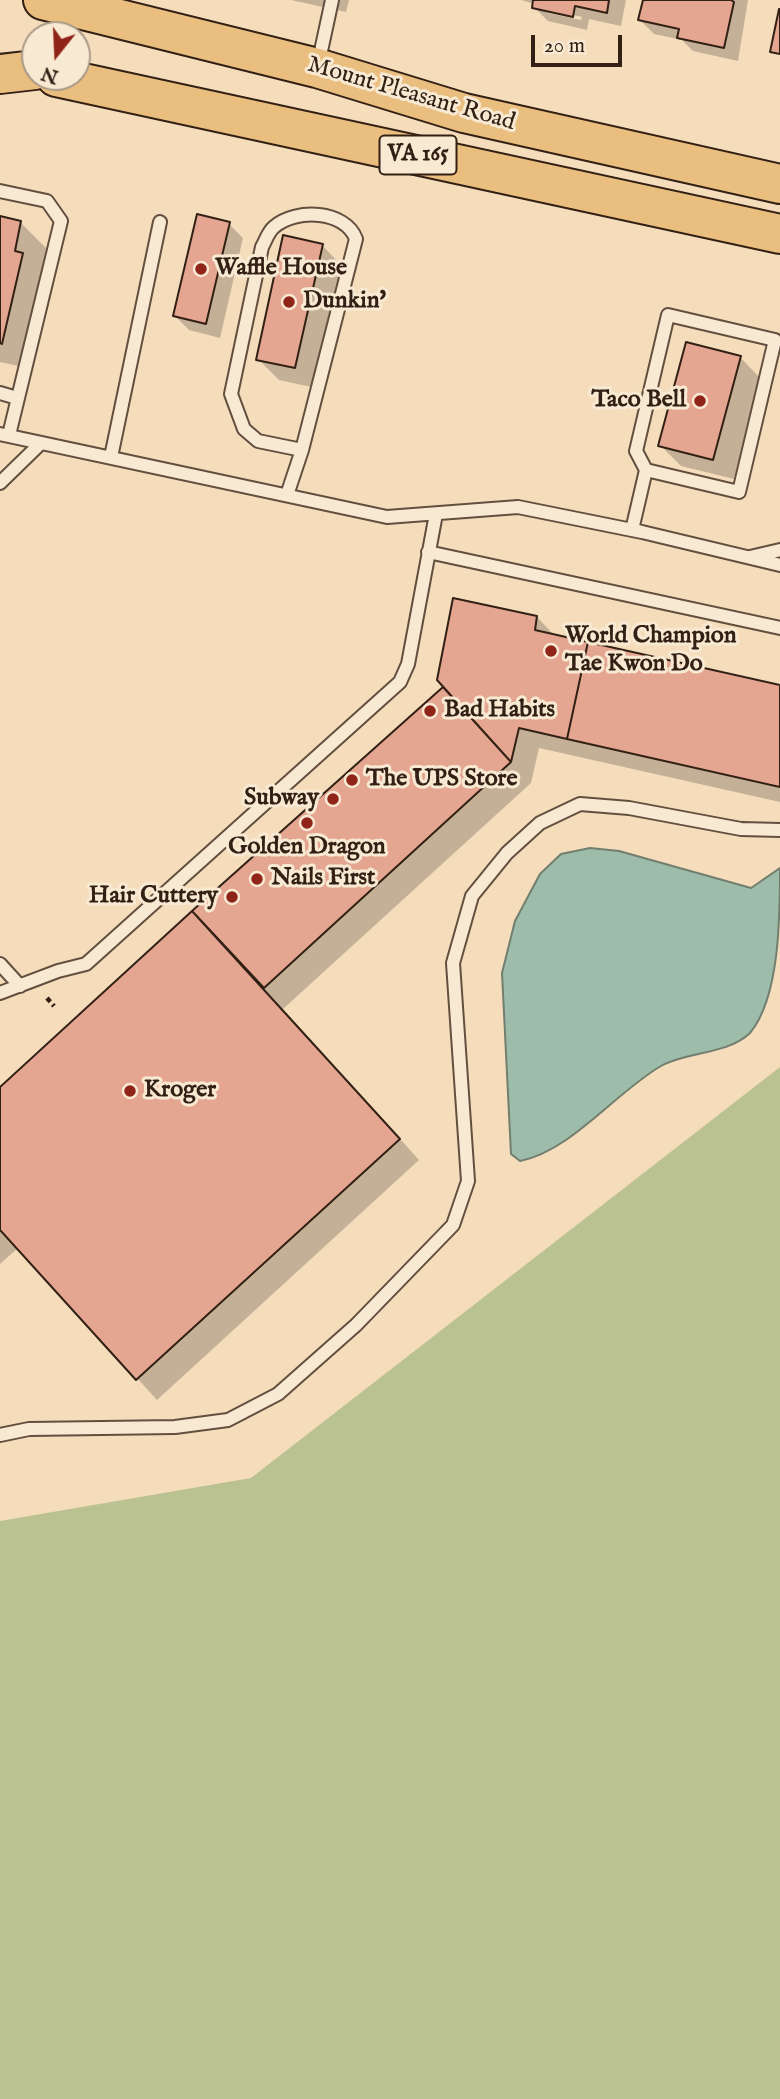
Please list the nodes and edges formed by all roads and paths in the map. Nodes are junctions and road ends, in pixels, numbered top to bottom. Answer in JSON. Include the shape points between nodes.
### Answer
{"nodes":[{"id":1,"x":332,"y":0,"type":"edge"},
{"id":2,"x":59,"y":10,"type":"edge"},
{"id":3,"x":317,"y":68,"type":"junction"},
{"id":4,"x":91,"y":86,"type":"edge"},
{"id":5,"x":780,"y":184,"type":"edge"},
{"id":6,"x":0,"y":191,"type":"edge"},
{"id":7,"x":160,"y":222,"type":"dead end"},
{"id":8,"x":780,"y":234,"type":"edge"},
{"id":9,"x":0,"y":393,"type":"edge"},
{"id":10,"x":17,"y":398,"type":"junction"},
{"id":11,"x":5,"y":435,"type":"edge"},
{"id":12,"x":41,"y":443,"type":"junction"},
{"id":13,"x":302,"y":450,"type":"junction"},
{"id":14,"x":111,"y":457,"type":"junction"},
{"id":15,"x":646,"y":470,"type":"junction"},
{"id":16,"x":0,"y":482,"type":"edge"},
{"id":17,"x":286,"y":495,"type":"junction"},
{"id":18,"x":436,"y":514,"type":"junction"},
{"id":19,"x":632,"y":530,"type":"junction"},
{"id":20,"x":780,"y":550,"type":"edge"},
{"id":21,"x":429,"y":552,"type":"junction"},
{"id":22,"x":747,"y":558,"type":"junction"},
{"id":23,"x":780,"y":565,"type":"edge"},
{"id":24,"x":780,"y":628,"type":"edge"},
{"id":25,"x":780,"y":830,"type":"edge"},
{"id":26,"x":0,"y":964,"type":"edge"},
{"id":27,"x":20,"y":986,"type":"junction"},
{"id":28,"x":0,"y":993,"type":"edge"},
{"id":29,"x":0,"y":1434,"type":"edge"}],
"edges":[{"from":1,"to":3,"type":"lane"},
{"from":2,"to":3,"type":"highway","name":"Mount Pleasant Road","number":"VA 165"},
{"from":3,"to":5,"type":"highway","name":"Mount Pleasant Road","number":"VA 165","via":[[464,113]]},
{"from":4,"to":8,"type":"highway","name":"Mount Pleasant Road","number":"VA 165"},
{"from":6,"to":10,"type":"lane","via":[[47,201],[61,221]]},
{"from":7,"to":14,"type":"lane"},
{"from":9,"to":10,"type":"lane"},
{"from":10,"to":11,"type":"lane"},
{"from":11,"to":12,"type":"lane"},
{"from":12,"to":14,"type":"lane"},
{"from":12,"to":16,"type":"lane"},
{"from":13,"to":13,"type":"lane","via":[[356,239],[343,220],[298,216],[270,230],[262,247],[231,394],[244,429],[258,441]]},
{"from":13,"to":17,"type":"lane"},
{"from":14,"to":17,"type":"lane"},
{"from":15,"to":15,"type":"lane","via":[[739,492],[775,340],[668,315],[635,451]]},
{"from":15,"to":19,"type":"lane"},
{"from":17,"to":18,"type":"lane","via":[[387,517]]},
{"from":18,"to":19,"type":"lane","via":[[518,508]]},
{"from":18,"to":21,"type":"lane"},
{"from":19,"to":22,"type":"lane"},
{"from":20,"to":22,"type":"lane"},
{"from":21,"to":24,"type":"lane"},
{"from":21,"to":27,"type":"lane","via":[[408,664],[400,682],[86,964]]},
{"from":22,"to":23,"type":"lane"},
{"from":25,"to":29,"type":"lane","via":[[580,804],[540,823],[507,853],[472,896],[453,963],[468,1181],[453,1225],[356,1325],[278,1394],[228,1420],[175,1427],[29,1429]]},
{"from":26,"to":27,"type":"lane"},
{"from":27,"to":28,"type":"lane"}]}
